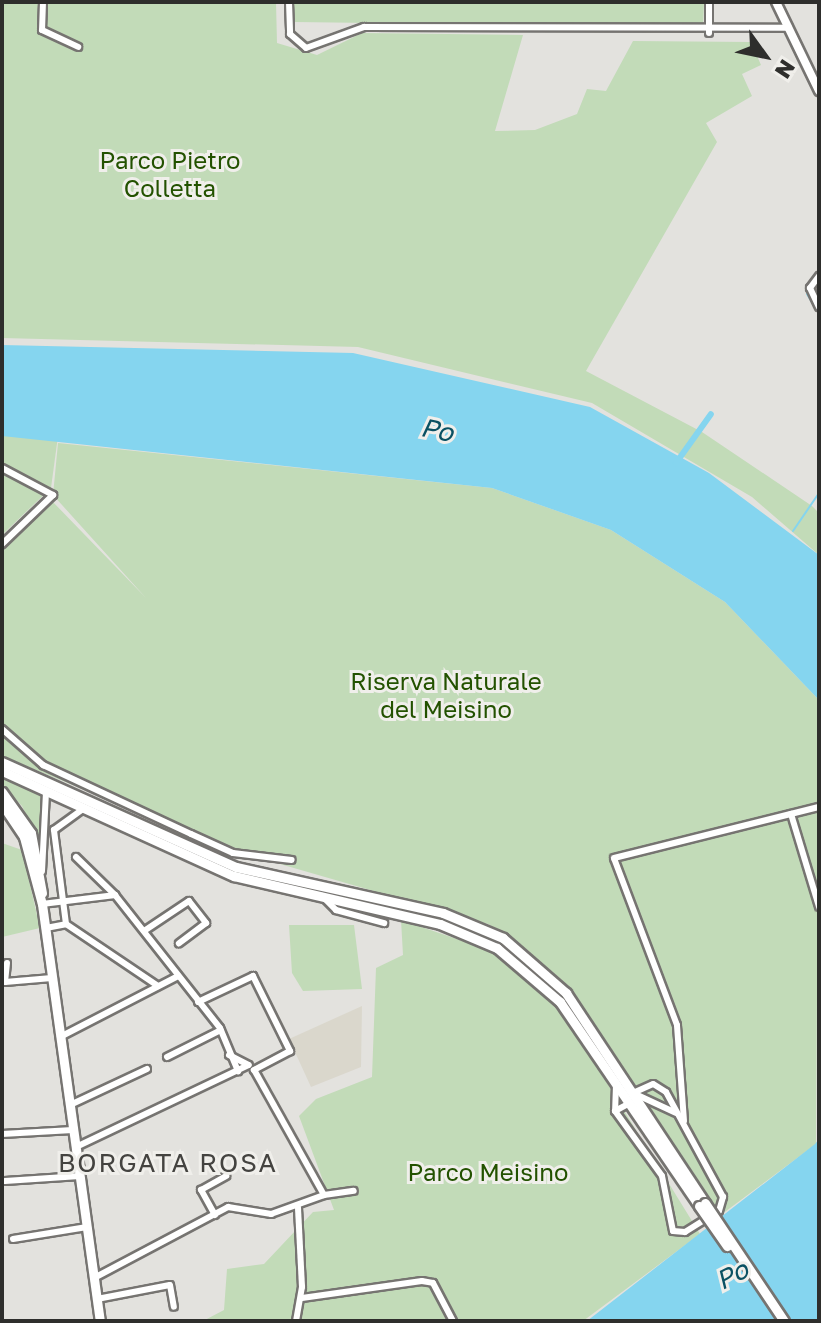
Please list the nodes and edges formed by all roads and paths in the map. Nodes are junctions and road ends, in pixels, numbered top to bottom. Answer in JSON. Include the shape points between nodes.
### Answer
{"nodes":[{"id":1,"x":43,"y":2,"type":"edge"},
{"id":2,"x":289,"y":2,"type":"edge"},
{"id":3,"x":709,"y":2,"type":"edge"},
{"id":4,"x":776,"y":2,"type":"edge"},
{"id":5,"x":789,"y":28,"type":"junction"},
{"id":6,"x":709,"y":33,"type":"junction"},
{"id":7,"x":78,"y":47,"type":"dead end"},
{"id":8,"x":819,"y":91,"type":"edge"},
{"id":9,"x":819,"y":276,"type":"edge"},
{"id":10,"x":819,"y":307,"type":"edge"},
{"id":11,"x":2,"y":468,"type":"edge"},
{"id":12,"x":2,"y":544,"type":"edge"},
{"id":13,"x":2,"y":729,"type":"edge"},
{"id":14,"x":2,"y":762,"type":"edge"},
{"id":15,"x":2,"y":771,"type":"edge"},
{"id":16,"x":45,"y":786,"type":"junction"},
{"id":17,"x":2,"y":792,"type":"edge"},
{"id":18,"x":2,"y":804,"type":"edge"},
{"id":19,"x":819,"y":807,"type":"edge"},
{"id":20,"x":84,"y":809,"type":"junction"},
{"id":21,"x":791,"y":814,"type":"junction"},
{"id":22,"x":51,"y":833,"type":"junction"},
{"id":23,"x":76,"y":857,"type":"dead end"},
{"id":24,"x":292,"y":860,"type":"dead end"},
{"id":25,"x":42,"y":871,"type":"junction"},
{"id":26,"x":115,"y":895,"type":"junction"},
{"id":27,"x":322,"y":896,"type":"junction"},
{"id":28,"x":62,"y":903,"type":"junction"},
{"id":29,"x":42,"y":904,"type":"junction"},
{"id":30,"x":819,"y":907,"type":"edge"},
{"id":31,"x":365,"y":921,"type":"junction"},
{"id":32,"x":384,"y":923,"type":"dead end"},
{"id":33,"x":66,"y":924,"type":"junction"},
{"id":34,"x":46,"y":928,"type":"junction"},
{"id":35,"x":363,"y":930,"type":"dead end"},
{"id":36,"x":144,"y":931,"type":"junction"},
{"id":37,"x":179,"y":943,"type":"dead end"},
{"id":38,"x":7,"y":963,"type":"dead end"},
{"id":39,"x":178,"y":976,"type":"junction"},
{"id":40,"x":52,"y":978,"type":"junction"},
{"id":41,"x":158,"y":986,"type":"junction"},
{"id":42,"x":198,"y":1002,"type":"junction"},
{"id":43,"x":221,"y":1030,"type":"junction"},
{"id":44,"x":60,"y":1037,"type":"junction"},
{"id":45,"x":167,"y":1057,"type":"dead end"},
{"id":46,"x":237,"y":1066,"type":"junction"},
{"id":47,"x":147,"y":1069,"type":"dead end"},
{"id":48,"x":250,"y":1069,"type":"junction"},
{"id":49,"x":616,"y":1085,"type":"junction"},
{"id":50,"x":633,"y":1093,"type":"junction"},
{"id":51,"x":628,"y":1104,"type":"junction"},
{"id":52,"x":70,"y":1105,"type":"junction"},
{"id":53,"x":615,"y":1111,"type":"junction"},
{"id":54,"x":682,"y":1118,"type":"junction"},
{"id":55,"x":73,"y":1130,"type":"junction"},
{"id":56,"x":2,"y":1134,"type":"edge"},
{"id":57,"x":76,"y":1147,"type":"junction"},
{"id":58,"x":80,"y":1176,"type":"junction"},
{"id":59,"x":226,"y":1176,"type":"dead end"},
{"id":60,"x":5,"y":1181,"type":"dead end"},
{"id":61,"x":354,"y":1191,"type":"dead end"},
{"id":62,"x":324,"y":1195,"type":"junction"},
{"id":63,"x":702,"y":1204,"type":"junction"},
{"id":64,"x":298,"y":1207,"type":"junction"},
{"id":65,"x":215,"y":1215,"type":"junction"},
{"id":66,"x":87,"y":1227,"type":"junction"},
{"id":67,"x":13,"y":1239,"type":"dead end"},
{"id":68,"x":94,"y":1278,"type":"junction"},
{"id":69,"x":302,"y":1298,"type":"junction"},
{"id":70,"x":97,"y":1299,"type":"junction"},
{"id":71,"x":174,"y":1307,"type":"dead end"},
{"id":72,"x":100,"y":1321,"type":"edge"},
{"id":73,"x":296,"y":1321,"type":"edge"},
{"id":74,"x":453,"y":1321,"type":"edge"},
{"id":75,"x":776,"y":1321,"type":"edge"},
{"id":76,"x":784,"y":1321,"type":"edge"}],
"edges":[{"from":1,"to":7,"type":"street","via":[[42,30]]},
{"from":2,"to":6,"type":"street","via":[[293,39],[311,49],[364,27]]},
{"from":3,"to":6,"type":"street"},
{"from":4,"to":5,"type":"street"},
{"from":5,"to":6,"type":"street"},
{"from":5,"to":8,"type":"street"},
{"from":9,"to":10,"type":"street","via":[[810,288]]},
{"from":11,"to":12,"type":"street","via":[[53,495]]},
{"from":13,"to":24,"type":"street","via":[[43,765],[233,853]]},
{"from":14,"to":16,"type":"main road"},
{"from":15,"to":16,"type":"main road"},
{"from":16,"to":20,"type":"main road"},
{"from":16,"to":22,"type":"street"},
{"from":16,"to":50,"type":"main road","via":[[236,867],[443,913],[503,938],[566,993]]},
{"from":17,"to":25,"type":"main road","via":[[29,827]]},
{"from":18,"to":29,"type":"main road","via":[[24,837]]},
{"from":19,"to":21,"type":"street"},
{"from":20,"to":22,"type":"street"},
{"from":20,"to":27,"type":"main road","via":[[234,876]]},
{"from":21,"to":30,"type":"street"},
{"from":21,"to":54,"type":"street","via":[[614,858],[677,1025]]},
{"from":22,"to":25,"type":"street"},
{"from":22,"to":28,"type":"street"},
{"from":23,"to":26,"type":"street"},
{"from":25,"to":29,"type":"main road"},
{"from":26,"to":28,"type":"street"},
{"from":26,"to":36,"type":"street"},
{"from":27,"to":31,"type":"street"},
{"from":27,"to":49,"type":"main road","via":[[440,924],[497,948],[560,1002]]},
{"from":28,"to":29,"type":"street"},
{"from":28,"to":33,"type":"street"},
{"from":29,"to":34,"type":"main road"},
{"from":31,"to":32,"type":"street"},
{"from":31,"to":35,"type":"street"},
{"from":33,"to":34,"type":"street"},
{"from":33,"to":41,"type":"street"},
{"from":34,"to":40,"type":"main road"},
{"from":36,"to":37,"type":"street","via":[[189,901],[206,923]]},
{"from":36,"to":39,"type":"street"},
{"from":38,"to":40,"type":"street","via":[[5,982]]},
{"from":39,"to":41,"type":"street"},
{"from":39,"to":42,"type":"street"},
{"from":40,"to":44,"type":"main road"},
{"from":41,"to":44,"type":"street"},
{"from":42,"to":43,"type":"street"},
{"from":42,"to":48,"type":"street","via":[[253,976],[290,1051]]},
{"from":43,"to":45,"type":"street"},
{"from":43,"to":46,"type":"street","via":[[227,1054]]},
{"from":44,"to":52,"type":"main road"},
{"from":46,"to":48,"type":"street"},
{"from":46,"to":48,"type":"street"},
{"from":46,"to":57,"type":"street"},
{"from":47,"to":52,"type":"street"},
{"from":48,"to":62,"type":"street"},
{"from":49,"to":51,"type":"main road"},
{"from":49,"to":53,"type":"street"},
{"from":50,"to":54,"type":"street"},
{"from":50,"to":54,"type":"street","via":[[658,1085]]},
{"from":50,"to":63,"type":"main road"},
{"from":51,"to":53,"type":"street"},
{"from":51,"to":63,"type":"main road"},
{"from":52,"to":55,"type":"main road"},
{"from":53,"to":54,"type":"street","via":[[662,1176],[668,1221],[678,1233],[724,1202]]},
{"from":55,"to":56,"type":"street"},
{"from":55,"to":57,"type":"main road"},
{"from":57,"to":58,"type":"main road"},
{"from":58,"to":60,"type":"street"},
{"from":58,"to":66,"type":"main road"},
{"from":59,"to":65,"type":"street","via":[[201,1190]]},
{"from":61,"to":62,"type":"street"},
{"from":62,"to":64,"type":"street"},
{"from":63,"to":75,"type":"main road","bridge":true},
{"from":63,"to":76,"type":"main road","bridge":true},
{"from":64,"to":65,"type":"street","via":[[271,1214],[228,1207]]},
{"from":64,"to":69,"type":"street"},
{"from":65,"to":68,"type":"street"},
{"from":66,"to":67,"type":"street"},
{"from":66,"to":68,"type":"main road"},
{"from":68,"to":70,"type":"main road"},
{"from":69,"to":73,"type":"street"},
{"from":69,"to":74,"type":"street","via":[[422,1281],[433,1283]]},
{"from":70,"to":71,"type":"street","via":[[170,1285]]},
{"from":70,"to":72,"type":"main road"}]}
